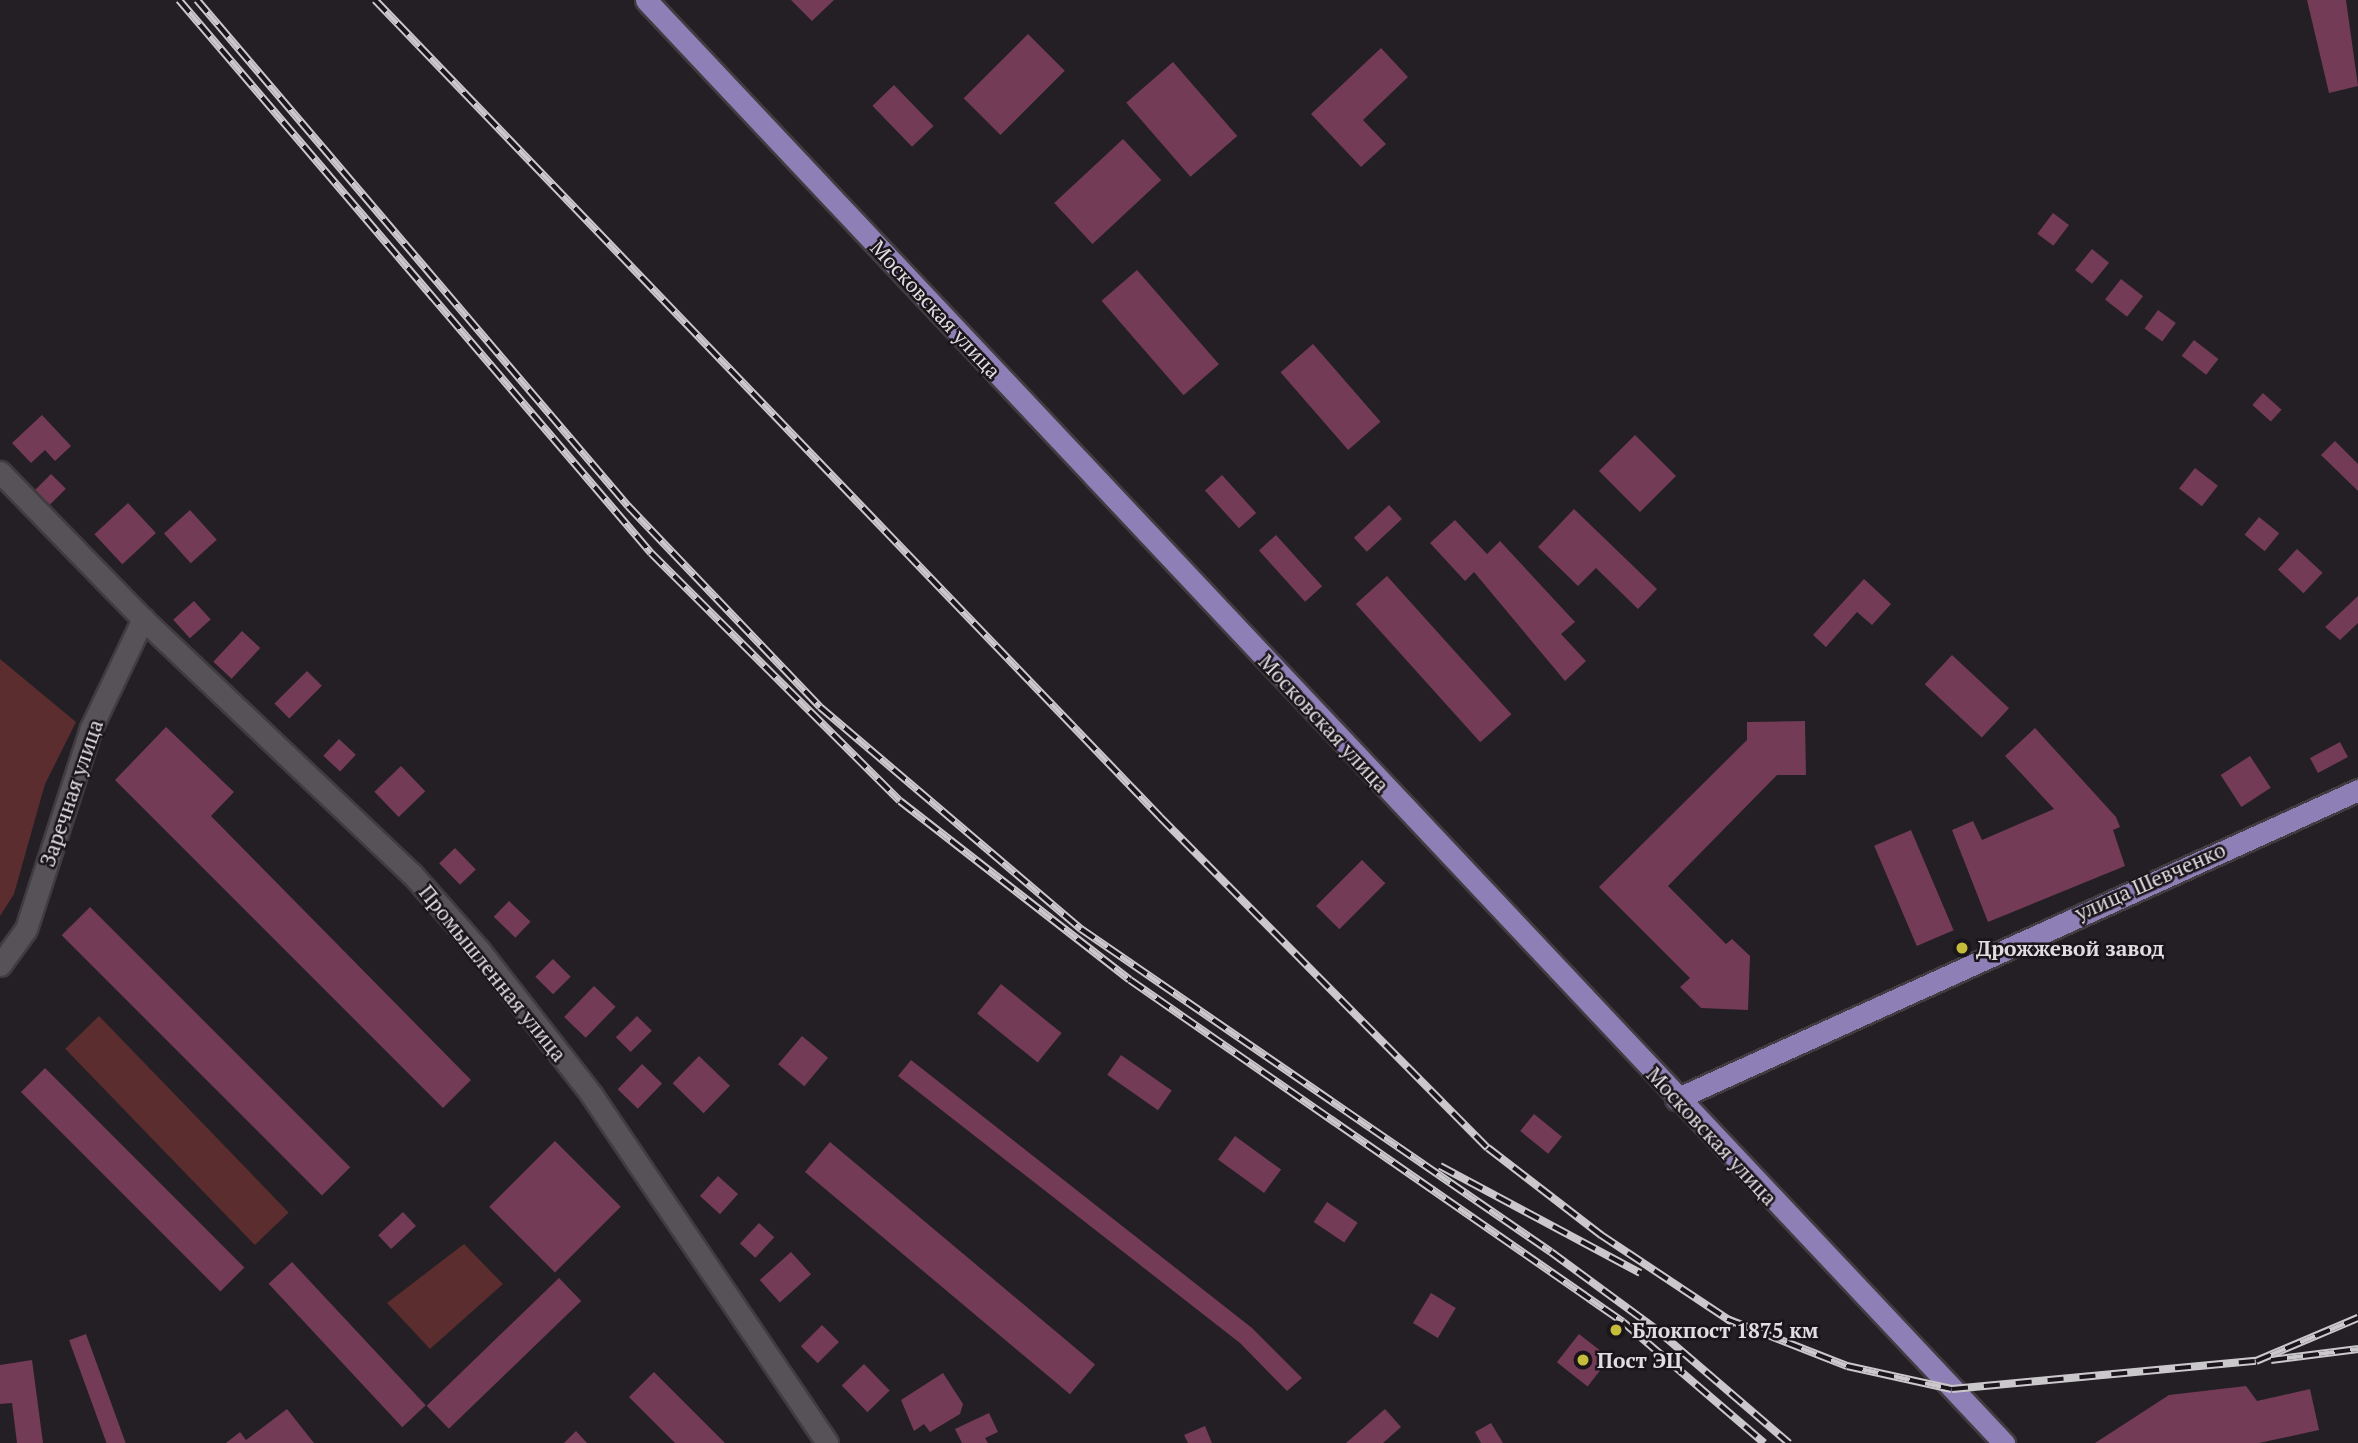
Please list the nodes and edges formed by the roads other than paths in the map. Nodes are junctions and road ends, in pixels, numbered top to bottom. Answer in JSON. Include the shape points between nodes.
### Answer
{"nodes":[{"id":1,"x":646,"y":0,"type":"edge"},
{"id":2,"x":0,"y":472,"type":"edge"},
{"id":3,"x":143,"y":619,"type":"junction"},
{"id":4,"x":2358,"y":790,"type":"edge"},
{"id":5,"x":0,"y":965,"type":"edge"},
{"id":6,"x":1676,"y":1099,"type":"junction"},
{"id":7,"x":827,"y":1443,"type":"edge"},
{"id":8,"x":2004,"y":1443,"type":"edge"}],
"edges":[{"from":1,"to":6,"type":"main road","name":"Московская улица"},
{"from":2,"to":3,"type":"street","name":"Промышленная улица"},
{"from":3,"to":5,"type":"street","name":"Заречная улица","via":[[91,728],[26,929]]},
{"from":3,"to":7,"type":"street","name":"Промышленная улица","via":[[411,874],[479,950],[591,1094]]},
{"from":4,"to":6,"type":"main road","name":"улица Шевченко"},
{"from":6,"to":8,"type":"main road","name":"Московская улица"}]}
